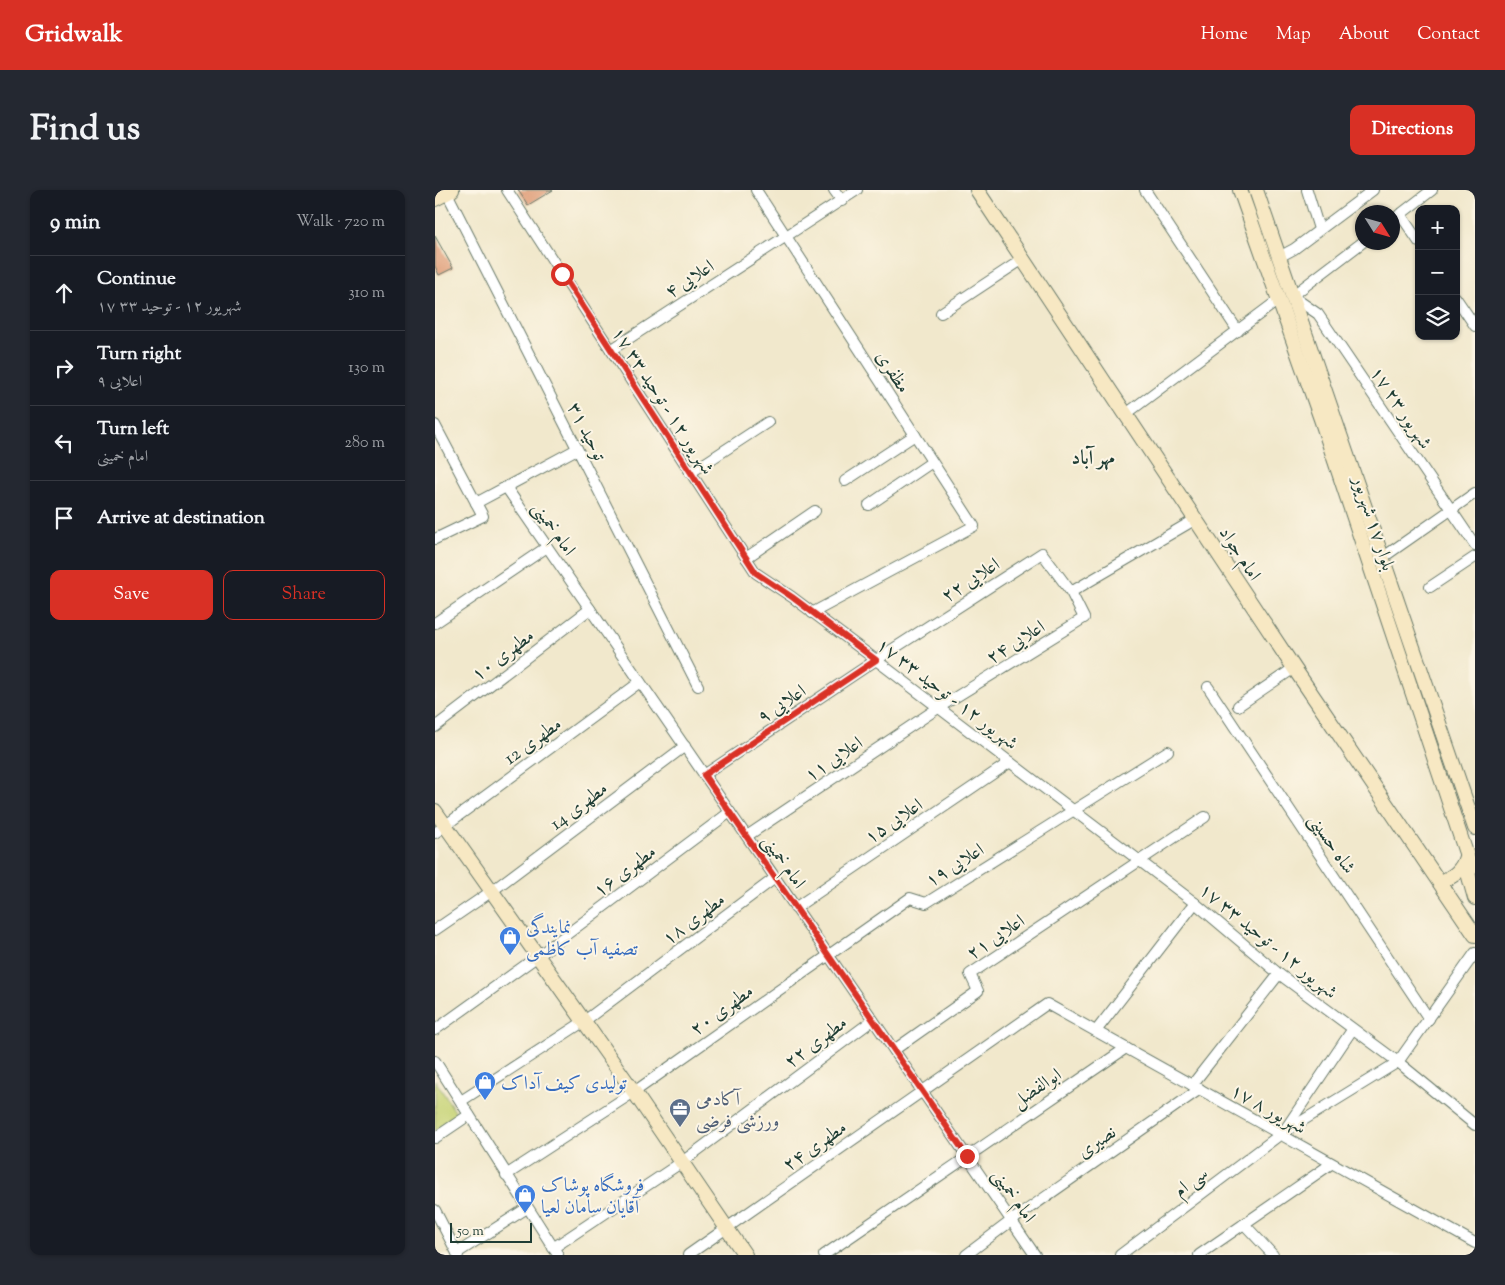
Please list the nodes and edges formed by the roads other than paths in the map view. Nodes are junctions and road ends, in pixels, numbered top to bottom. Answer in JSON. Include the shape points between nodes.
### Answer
{"nodes":[{"id":1,"x":507,"y":190,"type":"edge"},
{"id":2,"x":756,"y":190,"type":"edge"},
{"id":3,"x":835,"y":190,"type":"edge"},
{"id":4,"x":857,"y":190,"type":"edge"},
{"id":5,"x":977,"y":190,"type":"edge"},
{"id":6,"x":1145,"y":190,"type":"edge"},
{"id":7,"x":1240,"y":190,"type":"edge"},
{"id":8,"x":1256,"y":190,"type":"edge"},
{"id":9,"x":1307,"y":190,"type":"edge"},
{"id":10,"x":1373,"y":190,"type":"edge"},
{"id":11,"x":1432,"y":190,"type":"edge"},
{"id":12,"x":445,"y":194,"type":"edge"},
{"id":13,"x":842,"y":201,"type":"junction"},
{"id":14,"x":1400,"y":214,"type":"edge"},
{"id":15,"x":1400,"y":221,"type":"edge"},
{"id":16,"x":1319,"y":229,"type":"junction"},
{"id":17,"x":785,"y":236,"type":"junction"},
{"id":18,"x":1415,"y":238,"type":"edge"},
{"id":19,"x":1355,"y":248,"type":"edge"},
{"id":20,"x":1279,"y":257,"type":"junction"},
{"id":21,"x":1023,"y":259,"type":"junction"},
{"id":22,"x":1293,"y":296,"type":"junction"},
{"id":23,"x":1277,"y":300,"type":"junction"},
{"id":24,"x":1460,"y":304,"type":"edge"},
{"id":25,"x":941,"y":314,"type":"dead end"},
{"id":26,"x":1475,"y":326,"type":"edge"},
{"id":27,"x":1237,"y":331,"type":"junction"},
{"id":28,"x":611,"y":350,"type":"junction"},
{"id":29,"x":1126,"y":414,"type":"junction"},
{"id":30,"x":768,"y":422,"type":"dead end"},
{"id":31,"x":435,"y":425,"type":"edge"},
{"id":32,"x":915,"y":435,"type":"junction"},
{"id":33,"x":577,"y":449,"type":"junction"},
{"id":34,"x":932,"y":462,"type":"junction"},
{"id":35,"x":690,"y":474,"type":"junction"},
{"id":36,"x":845,"y":481,"type":"dead end"},
{"id":37,"x":506,"y":487,"type":"junction"},
{"id":38,"x":1475,"y":493,"type":"edge"},
{"id":39,"x":477,"y":503,"type":"junction"},
{"id":40,"x":869,"y":505,"type":"dead end"},
{"id":41,"x":1451,"y":510,"type":"junction"},
{"id":42,"x":815,"y":511,"type":"dead end"},
{"id":43,"x":1196,"y":519,"type":"junction"},
{"id":44,"x":435,"y":539,"type":"edge"},
{"id":45,"x":1475,"y":545,"type":"edge"},
{"id":46,"x":547,"y":547,"type":"junction"},
{"id":47,"x":1475,"y":556,"type":"edge"},
{"id":48,"x":746,"y":558,"type":"junction"},
{"id":49,"x":1382,"y":558,"type":"junction"},
{"id":50,"x":1430,"y":586,"type":"dead end"},
{"id":51,"x":1071,"y":592,"type":"junction"},
{"id":52,"x":590,"y":609,"type":"junction"},
{"id":53,"x":813,"y":613,"type":"junction"},
{"id":54,"x":435,"y":623,"type":"edge"},
{"id":55,"x":876,"y":660,"type":"junction"},
{"id":56,"x":1294,"y":668,"type":"junction"},
{"id":57,"x":640,"y":682,"type":"junction"},
{"id":58,"x":698,"y":686,"type":"dead end"},
{"id":59,"x":1208,"y":687,"type":"dead end"},
{"id":60,"x":1238,"y":706,"type":"dead end"},
{"id":61,"x":938,"y":708,"type":"junction"},
{"id":62,"x":435,"y":727,"type":"edge"},
{"id":63,"x":685,"y":746,"type":"junction"},
{"id":64,"x":1168,"y":751,"type":"dead end"},
{"id":65,"x":1010,"y":762,"type":"junction"},
{"id":66,"x":704,"y":775,"type":"junction"},
{"id":67,"x":1073,"y":809,"type":"junction"},
{"id":68,"x":435,"y":811,"type":"edge"},
{"id":69,"x":730,"y":812,"type":"junction"},
{"id":70,"x":1205,"y":817,"type":"dead end"},
{"id":71,"x":1475,"y":828,"type":"edge"},
{"id":72,"x":440,"y":829,"type":"edge"},
{"id":73,"x":747,"y":836,"type":"junction"},
{"id":74,"x":1140,"y":860,"type":"junction"},
{"id":75,"x":1470,"y":863,"type":"edge"},
{"id":76,"x":775,"y":878,"type":"junction"},
{"id":77,"x":1440,"y":882,"type":"junction"},
{"id":78,"x":492,"y":891,"type":"junction"},
{"id":79,"x":1475,"y":898,"type":"edge"},
{"id":80,"x":1195,"y":903,"type":"junction"},
{"id":81,"x":795,"y":908,"type":"junction"},
{"id":82,"x":435,"y":930,"type":"edge"},
{"id":83,"x":1475,"y":935,"type":"edge"},
{"id":84,"x":1475,"y":953,"type":"edge"},
{"id":85,"x":828,"y":954,"type":"junction"},
{"id":86,"x":538,"y":956,"type":"junction"},
{"id":87,"x":1279,"y":974,"type":"junction"},
{"id":88,"x":1047,"y":1004,"type":"joint"},
{"id":89,"x":1429,"y":1019,"type":"junction"},
{"id":90,"x":873,"y":1020,"type":"junction"},
{"id":91,"x":583,"y":1022,"type":"junction"},
{"id":92,"x":435,"y":1030,"type":"edge"},
{"id":93,"x":1352,"y":1030,"type":"junction"},
{"id":94,"x":1096,"y":1031,"type":"junction"},
{"id":95,"x":1126,"y":1048,"type":"junction"},
{"id":96,"x":894,"y":1050,"type":"junction"},
{"id":97,"x":435,"y":1061,"type":"edge"},
{"id":98,"x":1398,"y":1062,"type":"junction"},
{"id":99,"x":1196,"y":1087,"type":"junction"},
{"id":100,"x":921,"y":1090,"type":"junction"},
{"id":101,"x":634,"y":1092,"type":"junction"},
{"id":102,"x":461,"y":1102,"type":"junction"},
{"id":103,"x":469,"y":1115,"type":"junction"},
{"id":104,"x":1475,"y":1125,"type":"edge"},
{"id":105,"x":1281,"y":1134,"type":"junction"},
{"id":106,"x":435,"y":1138,"type":"edge"},
{"id":107,"x":967,"y":1156,"type":"junction"},
{"id":108,"x":682,"y":1162,"type":"junction"},
{"id":109,"x":1331,"y":1164,"type":"junction"},
{"id":110,"x":506,"y":1175,"type":"junction"},
{"id":111,"x":527,"y":1208,"type":"junction"},
{"id":112,"x":435,"y":1210,"type":"edge"},
{"id":113,"x":1011,"y":1221,"type":"junction"},
{"id":114,"x":1244,"y":1224,"type":"junction"},
{"id":115,"x":726,"y":1228,"type":"junction"},
{"id":116,"x":1475,"y":1243,"type":"edge"},
{"id":117,"x":556,"y":1251,"type":"edge"},
{"id":118,"x":457,"y":1254,"type":"edge"},
{"id":119,"x":688,"y":1255,"type":"edge"},
{"id":120,"x":745,"y":1255,"type":"edge"},
{"id":121,"x":824,"y":1255,"type":"edge"},
{"id":122,"x":966,"y":1255,"type":"edge"},
{"id":123,"x":1035,"y":1255,"type":"edge"},
{"id":124,"x":1120,"y":1255,"type":"edge"},
{"id":125,"x":1199,"y":1255,"type":"edge"},
{"id":126,"x":1273,"y":1255,"type":"edge"}],
"edges":[{"from":1,"to":28,"type":"street","name":"۱۷ شهریور ۱۲ - توحید ۳۳"},
{"from":2,"to":17,"type":"street","name":"مظفری"},
{"from":3,"to":13,"type":"street"},
{"from":4,"to":13,"type":"street","name":"اعلایی ۴"},
{"from":5,"to":21,"type":"main road","name":"امام جواد"},
{"from":6,"to":27,"type":"street"},
{"from":7,"to":23,"type":"main road","name":"بلوار ۱۷ شهریور"},
{"from":8,"to":20,"type":"main road","name":"بلوار ۱۷ شهریور"},
{"from":9,"to":16,"type":"street"},
{"from":10,"to":16,"type":"street"},
{"from":11,"to":14,"type":"street"},
{"from":12,"to":33,"type":"street","name":"توحید ۳۱"},
{"from":13,"to":17,"type":"street","name":"اعلایی ۴"},
{"from":15,"to":18,"type":"street"},
{"from":16,"to":20,"type":"street"},
{"from":17,"to":28,"type":"street","name":"اعلایی ۴"},
{"from":17,"to":32,"type":"street","name":"مظفری"},
{"from":19,"to":22,"type":"street"},
{"from":20,"to":22,"type":"main road","name":"بلوار ۱۷ شهریور"},
{"from":21,"to":25,"type":"street"},
{"from":21,"to":29,"type":"main road","name":"امام جواد"},
{"from":22,"to":41,"type":"street","name":"۱۷ شهریور ۲۳","via":[[1318,314]]},
{"from":22,"to":49,"type":"main road","name":"بلوار ۱۷ شهریور"},
{"from":23,"to":27,"type":"street"},
{"from":23,"to":75,"type":"main road","name":"بلوار ۱۷ شهریور","via":[[1321,419]]},
{"from":24,"to":26,"type":"street"},
{"from":27,"to":29,"type":"street"},
{"from":28,"to":35,"type":"street","name":"۱۷ شهریور ۱۲ - توحید ۳۳"},
{"from":29,"to":43,"type":"main road","name":"امام جواد"},
{"from":30,"to":35,"type":"street"},
{"from":31,"to":39,"type":"street"},
{"from":32,"to":34,"type":"street","name":"مظفری"},
{"from":32,"to":36,"type":"street"},
{"from":33,"to":37,"type":"street"},
{"from":33,"to":58,"type":"street","name":"توحید ۳۱"},
{"from":34,"to":40,"type":"street"},
{"from":34,"to":53,"type":"street","name":"مظفری","via":[[974,526]]},
{"from":35,"to":48,"type":"street","name":"۱۷ شهریور ۱۲ - توحید ۳۳"},
{"from":37,"to":39,"type":"street"},
{"from":37,"to":46,"type":"street","name":"امام خمینی"},
{"from":38,"to":41,"type":"street"},
{"from":39,"to":44,"type":"street","via":[[483,516]]},
{"from":41,"to":45,"type":"street","name":"۱۷ شهریور ۲۳"},
{"from":41,"to":49,"type":"street"},
{"from":42,"to":48,"type":"street"},
{"from":43,"to":51,"type":"street"},
{"from":43,"to":56,"type":"main road","name":"امام جواد"},
{"from":46,"to":52,"type":"street","name":"امام خمینی"},
{"from":46,"to":54,"type":"street"},
{"from":47,"to":50,"type":"street"},
{"from":48,"to":53,"type":"street","name":"۱۷ شهریور ۱۲ - توحید ۳۳","via":[[756,573]]},
{"from":49,"to":71,"type":"main road","name":"بلوار ۱۷ شهریور"},
{"from":51,"to":55,"type":"street","name":"اعلایی ۲۲","via":[[1042,553]]},
{"from":51,"to":61,"type":"street","name":"اعلایی ۲۴","via":[[1084,618]]},
{"from":52,"to":57,"type":"street","name":"امام خمینی"},
{"from":52,"to":62,"type":"street","name":"مطهری ۱۰"},
{"from":53,"to":55,"type":"street","name":"۱۷ شهریور ۱۲ - توحید ۳۳"},
{"from":55,"to":61,"type":"street","name":"۱۷ شهریور ۱۲ - توحید ۳۳"},
{"from":55,"to":66,"type":"street","name":"اعلایی ۹"},
{"from":56,"to":60,"type":"street"},
{"from":56,"to":77,"type":"main road","name":"امام جواد"},
{"from":57,"to":63,"type":"street","name":"امام خمینی"},
{"from":57,"to":72,"type":"street","name":"مطهری 12"},
{"from":59,"to":89,"type":"street","name":"شاه حسینی"},
{"from":61,"to":65,"type":"street","name":"۱۷ شهریور ۱۲ - توحید ۳۳"},
{"from":61,"to":73,"type":"street","name":"اعلایی ۱۱"},
{"from":63,"to":66,"type":"street","name":"امام خمینی"},
{"from":63,"to":78,"type":"street","name":"مطهری 14"},
{"from":64,"to":67,"type":"street"},
{"from":65,"to":67,"type":"street","name":"۱۷ شهریور ۱۲ - توحید ۳۳"},
{"from":65,"to":81,"type":"street","name":"اعلایی ۱۵"},
{"from":66,"to":69,"type":"street","name":"امام خمینی"},
{"from":67,"to":74,"type":"street","name":"۱۷ شهریور ۱۲ - توحید ۳۳"},
{"from":67,"to":85,"type":"street","name":"اعلایی ۱۹","via":[[926,903],[910,898]]},
{"from":68,"to":72,"type":"main road"},
{"from":69,"to":73,"type":"street","name":"امام خمینی"},
{"from":69,"to":86,"type":"street","name":"مطهری ۱۶"},
{"from":70,"to":74,"type":"street"},
{"from":72,"to":78,"type":"main road"},
{"from":73,"to":76,"type":"street","name":"امام خمینی"},
{"from":74,"to":80,"type":"street","name":"۱۷ شهریور ۱۲ - توحید ۳۳"},
{"from":74,"to":96,"type":"street","name":"اعلایی ۲۱","via":[[970,974],[978,991]]},
{"from":75,"to":77,"type":"main road"},
{"from":75,"to":79,"type":"main road","name":"بلوار ۱۷ شهریور"},
{"from":76,"to":81,"type":"street","name":"امام خمینی"},
{"from":76,"to":91,"type":"street","name":"مطهری ۱۸"},
{"from":77,"to":83,"type":"main road","name":"امام جواد"},
{"from":78,"to":82,"type":"street","name":"مطهری 14"},
{"from":78,"to":86,"type":"main road"},
{"from":80,"to":87,"type":"street","name":"۱۷ شهریور ۱۲ - توحید ۳۳"},
{"from":80,"to":94,"type":"street"},
{"from":81,"to":85,"type":"street","name":"امام خمینی"},
{"from":84,"to":89,"type":"street"},
{"from":85,"to":90,"type":"street","name":"امام خمینی"},
{"from":85,"to":101,"type":"street","name":"مطهری ۲۰"},
{"from":86,"to":91,"type":"main road"},
{"from":86,"to":92,"type":"street","name":"مطهری ۱۶"},
{"from":87,"to":93,"type":"street","name":"۱۷ شهریور ۱۲ - توحید ۳۳"},
{"from":87,"to":99,"type":"street","name":"نصیری"},
{"from":88,"to":94,"type":"street","name":"۱۷ شهریور ۸"},
{"from":88,"to":100,"type":"street","name":"مطهری ۲۴"},
{"from":89,"to":98,"type":"street"},
{"from":90,"to":96,"type":"street","name":"امام خمینی"},
{"from":90,"to":108,"type":"street","name":"مطهری ۲۲"},
{"from":91,"to":101,"type":"main road"},
{"from":91,"to":102,"type":"street","name":"مطهری ۱۸"},
{"from":93,"to":98,"type":"street","name":"۱۷ شهریور ۱۲ - توحید ۳۳"},
{"from":93,"to":105,"type":"street"},
{"from":94,"to":95,"type":"street","name":"۱۷ شهریور ۸"},
{"from":95,"to":99,"type":"street","name":"۱۷ شهریور ۸"},
{"from":95,"to":107,"type":"street","name":"ابوالفضل"},
{"from":96,"to":100,"type":"street","name":"امام خمینی"},
{"from":97,"to":102,"type":"street"},
{"from":98,"to":104,"type":"street","name":"۱۷ شهریور ۱۲ - توحید ۳۳"},
{"from":98,"to":105,"type":"street"},
{"from":99,"to":105,"type":"street","name":"۱۷ شهریور ۸"},
{"from":99,"to":113,"type":"street","name":"نصیری"},
{"from":100,"to":107,"type":"street","name":"امام خمینی"},
{"from":100,"to":115,"type":"street","name":"مطهری ۲۴"},
{"from":101,"to":108,"type":"main road"},
{"from":101,"to":110,"type":"street","name":"مطهری ۲۰"},
{"from":102,"to":103,"type":"street"},
{"from":103,"to":106,"type":"street"},
{"from":103,"to":110,"type":"street"},
{"from":105,"to":109,"type":"street","name":"۱۷ شهریور ۸"},
{"from":105,"to":124,"type":"street","name":"سی ام"},
{"from":107,"to":113,"type":"street","name":"امام خمینی"},
{"from":107,"to":121,"type":"street","name":"ابوالفضل"},
{"from":108,"to":115,"type":"main road"},
{"from":108,"to":117,"type":"street","name":"مطهری ۲۲"},
{"from":109,"to":114,"type":"street"},
{"from":109,"to":116,"type":"street","name":"۱۷ شهریور ۸"},
{"from":110,"to":111,"type":"street"},
{"from":111,"to":117,"type":"street"},
{"from":111,"to":118,"type":"street"},
{"from":112,"to":118,"type":"street"},
{"from":113,"to":122,"type":"street","name":"نصیری"},
{"from":113,"to":123,"type":"street","name":"امام خمینی"},
{"from":114,"to":125,"type":"street"},
{"from":114,"to":126,"type":"street"},
{"from":115,"to":119,"type":"street","name":"مطهری ۲۴"},
{"from":115,"to":120,"type":"main road"}]}
